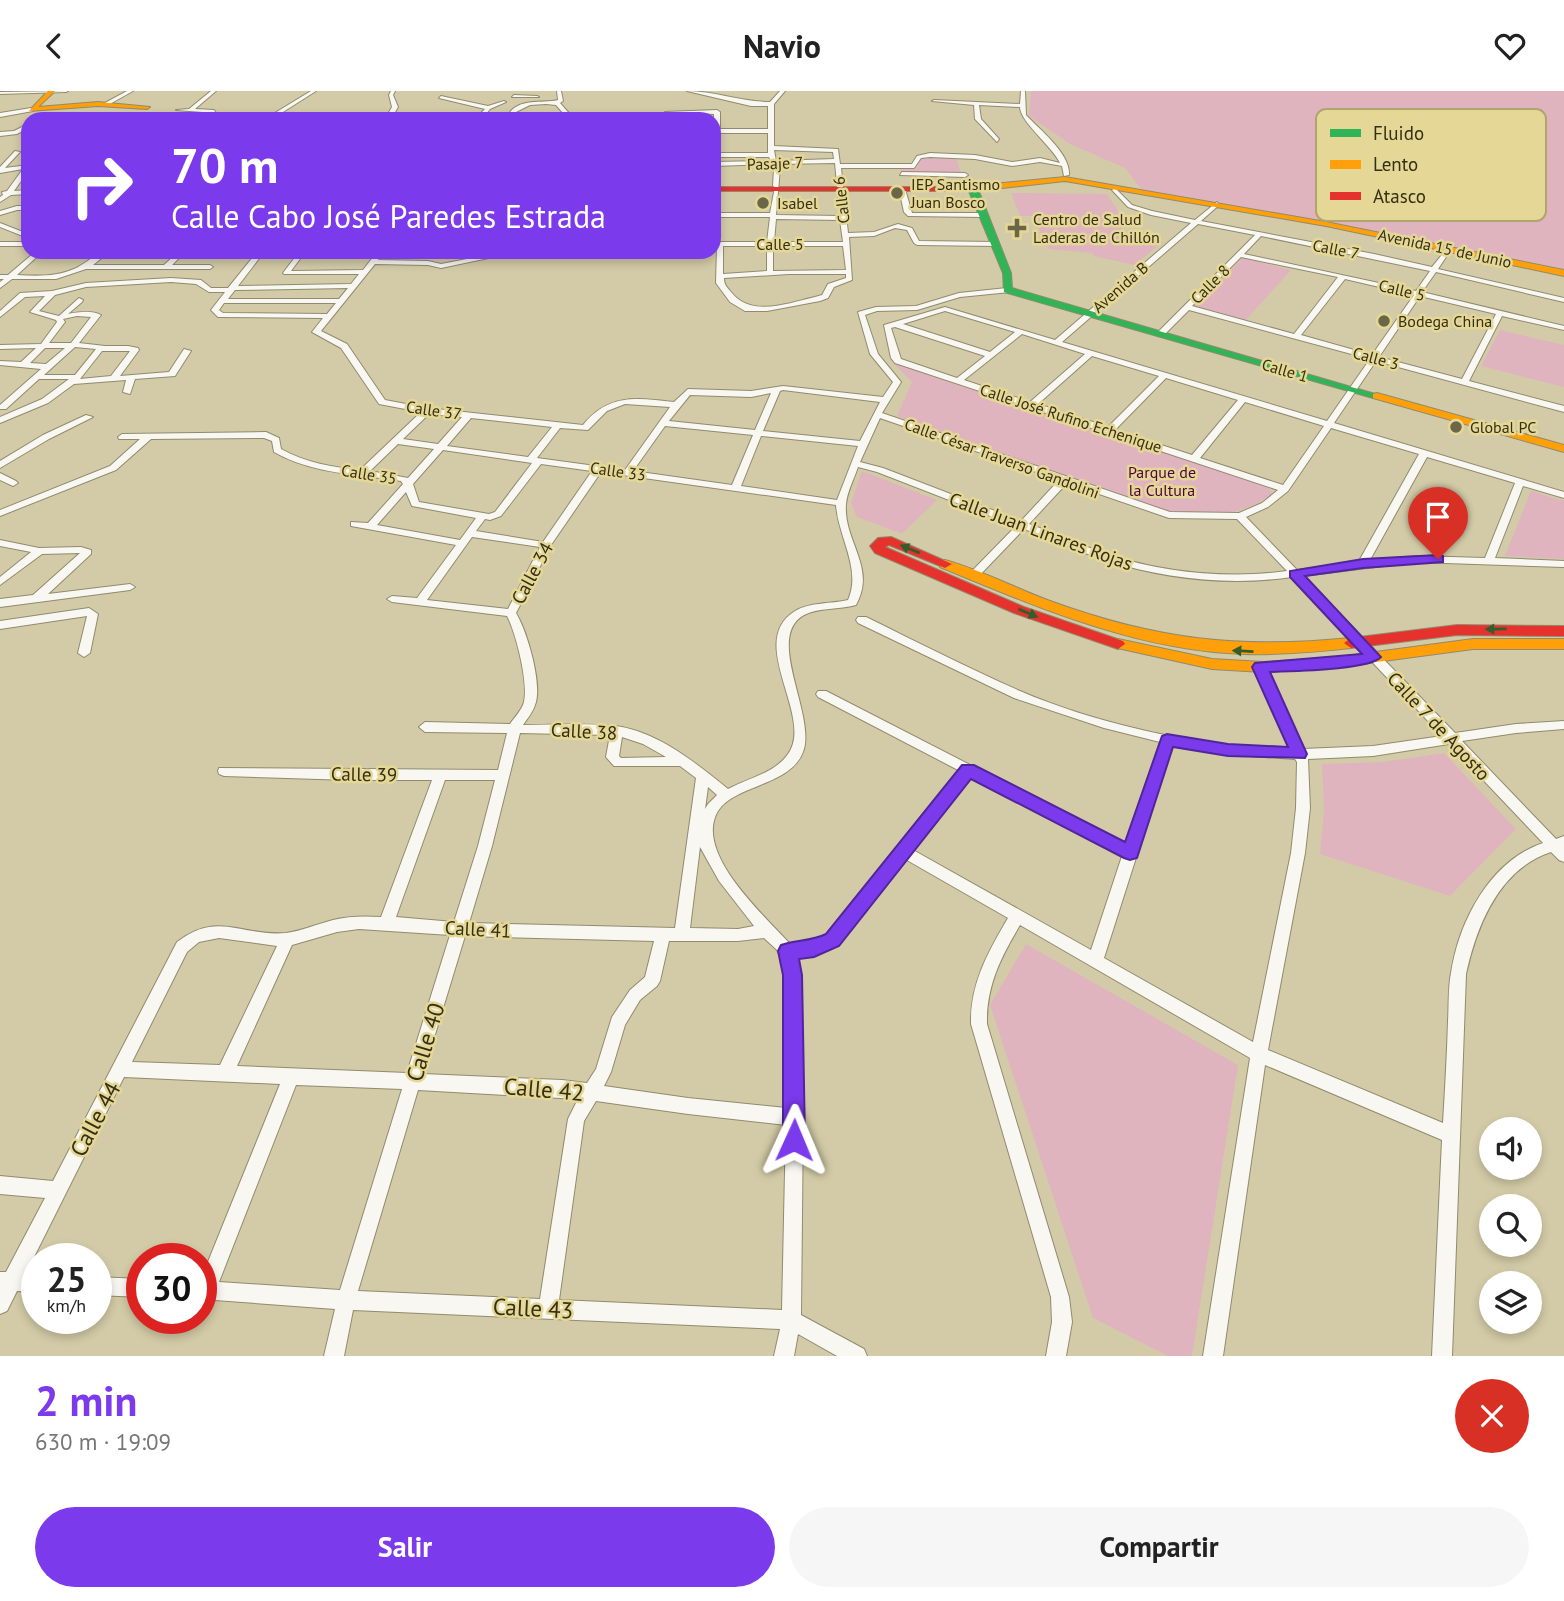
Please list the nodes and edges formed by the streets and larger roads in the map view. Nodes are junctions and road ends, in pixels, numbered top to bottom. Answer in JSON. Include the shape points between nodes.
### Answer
{"nodes":[{"id":1,"x":51,"y":91,"type":"edge"},
{"id":2,"x":66,"y":91,"type":"edge"},
{"id":3,"x":131,"y":91,"type":"edge"},
{"id":4,"x":214,"y":91,"type":"edge"},
{"id":5,"x":314,"y":91,"type":"edge"},
{"id":6,"x":393,"y":91,"type":"edge"},
{"id":7,"x":689,"y":91,"type":"edge"},
{"id":8,"x":783,"y":91,"type":"edge"},
{"id":9,"x":974,"y":91,"type":"edge"},
{"id":10,"x":1023,"y":91,"type":"edge"},
{"id":11,"x":29,"y":92,"type":"edge"},
{"id":12,"x":2,"y":93,"type":"edge"},
{"id":13,"x":560,"y":94,"type":"edge"},
{"id":14,"x":514,"y":96,"type":"dead end"},
{"id":15,"x":528,"y":96,"type":"junction"},
{"id":16,"x":441,"y":97,"type":"dead end"},
{"id":17,"x":727,"y":98,"type":"junction"},
{"id":18,"x":493,"y":101,"type":"dead end"},
{"id":19,"x":934,"y":101,"type":"dead end"},
{"id":20,"x":554,"y":103,"type":"junction"},
{"id":21,"x":973,"y":103,"type":"junction"},
{"id":22,"x":106,"y":104,"type":"junction"},
{"id":23,"x":526,"y":104,"type":"junction"},
{"id":24,"x":771,"y":104,"type":"junction"},
{"id":25,"x":684,"y":105,"type":"junction"},
{"id":26,"x":664,"y":106,"type":"dead end"},
{"id":27,"x":1023,"y":107,"type":"junction"},
{"id":28,"x":488,"y":108,"type":"junction"},
{"id":29,"x":177,"y":110,"type":"dead end"},
{"id":30,"x":191,"y":110,"type":"junction"},
{"id":31,"x":37,"y":112,"type":"edge"},
{"id":32,"x":64,"y":112,"type":"edge"},
{"id":33,"x":142,"y":112,"type":"edge"},
{"id":34,"x":214,"y":112,"type":"dead end"},
{"id":35,"x":280,"y":112,"type":"edge"},
{"id":36,"x":392,"y":112,"type":"edge"},
{"id":37,"x":485,"y":112,"type":"edge"},
{"id":38,"x":513,"y":112,"type":"edge"},
{"id":39,"x":565,"y":112,"type":"edge"},
{"id":40,"x":679,"y":112,"type":"edge"},
{"id":41,"x":0,"y":115,"type":"edge"},
{"id":42,"x":21,"y":117,"type":"edge"},
{"id":43,"x":21,"y":128,"type":"edge"},
{"id":44,"x":721,"y":131,"type":"edge"},
{"id":45,"x":771,"y":131,"type":"junction"},
{"id":46,"x":0,"y":134,"type":"edge"},
{"id":47,"x":997,"y":140,"type":"dead end"},
{"id":48,"x":771,"y":151,"type":"junction"},
{"id":49,"x":9,"y":152,"type":"dead end"},
{"id":50,"x":721,"y":155,"type":"edge"},
{"id":51,"x":956,"y":156,"type":"junction"},
{"id":52,"x":775,"y":163,"type":"junction"},
{"id":53,"x":721,"y":164,"type":"edge"},
{"id":54,"x":837,"y":164,"type":"junction"},
{"id":55,"x":896,"y":166,"type":"junction"},
{"id":56,"x":21,"y":168,"type":"edge"},
{"id":57,"x":1065,"y":170,"type":"junction"},
{"id":58,"x":0,"y":171,"type":"edge"},
{"id":59,"x":21,"y":177,"type":"edge"},
{"id":60,"x":900,"y":183,"type":"junction"},
{"id":61,"x":969,"y":183,"type":"junction"},
{"id":62,"x":776,"y":187,"type":"junction"},
{"id":63,"x":839,"y":187,"type":"junction"},
{"id":64,"x":721,"y":188,"type":"edge"},
{"id":65,"x":1117,"y":189,"type":"junction"},
{"id":66,"x":21,"y":192,"type":"edge"},
{"id":67,"x":9,"y":193,"type":"junction"},
{"id":68,"x":0,"y":194,"type":"edge"},
{"id":69,"x":0,"y":200,"type":"edge"},
{"id":70,"x":1217,"y":204,"type":"junction"},
{"id":71,"x":21,"y":208,"type":"edge"},
{"id":72,"x":1,"y":212,"type":"edge"},
{"id":73,"x":721,"y":215,"type":"edge"},
{"id":74,"x":916,"y":215,"type":"junction"},
{"id":75,"x":984,"y":215,"type":"junction"},
{"id":76,"x":773,"y":216,"type":"junction"},
{"id":77,"x":842,"y":218,"type":"junction"},
{"id":78,"x":1195,"y":223,"type":"junction"},
{"id":79,"x":0,"y":225,"type":"edge"},
{"id":80,"x":909,"y":229,"type":"junction"},
{"id":81,"x":21,"y":233,"type":"edge"},
{"id":82,"x":845,"y":235,"type":"junction"},
{"id":83,"x":1259,"y":235,"type":"junction"},
{"id":84,"x":0,"y":244,"type":"edge"},
{"id":85,"x":21,"y":244,"type":"edge"},
{"id":86,"x":721,"y":244,"type":"edge"},
{"id":87,"x":770,"y":244,"type":"junction"},
{"id":88,"x":845,"y":244,"type":"junction"},
{"id":89,"x":996,"y":244,"type":"junction"},
{"id":90,"x":1449,"y":249,"type":"junction"},
{"id":91,"x":1239,"y":255,"type":"junction"},
{"id":92,"x":31,"y":259,"type":"edge"},
{"id":93,"x":98,"y":259,"type":"edge"},
{"id":94,"x":175,"y":259,"type":"edge"},
{"id":95,"x":255,"y":259,"type":"edge"},
{"id":96,"x":296,"y":259,"type":"edge"},
{"id":97,"x":375,"y":259,"type":"edge"},
{"id":98,"x":478,"y":259,"type":"edge"},
{"id":99,"x":718,"y":259,"type":"edge"},
{"id":100,"x":373,"y":262,"type":"junction"},
{"id":101,"x":88,"y":267,"type":"junction"},
{"id":102,"x":166,"y":267,"type":"junction"},
{"id":103,"x":186,"y":267,"type":"junction"},
{"id":104,"x":210,"y":267,"type":"dead end"},
{"id":105,"x":1434,"y":270,"type":"junction"},
{"id":106,"x":365,"y":272,"type":"junction"},
{"id":107,"x":849,"y":272,"type":"junction"},
{"id":108,"x":1564,"y":273,"type":"edge"},
{"id":109,"x":294,"y":274,"type":"junction"},
{"id":110,"x":770,"y":274,"type":"junction"},
{"id":111,"x":719,"y":276,"type":"junction"},
{"id":112,"x":1343,"y":276,"type":"junction"},
{"id":113,"x":0,"y":277,"type":"edge"},
{"id":114,"x":11,"y":277,"type":"junction"},
{"id":115,"x":172,"y":280,"type":"junction"},
{"id":116,"x":0,"y":286,"type":"edge"},
{"id":117,"x":351,"y":286,"type":"junction"},
{"id":118,"x":283,"y":287,"type":"junction"},
{"id":119,"x":230,"y":289,"type":"junction"},
{"id":120,"x":1007,"y":290,"type":"junction"},
{"id":121,"x":52,"y":293,"type":"junction"},
{"id":122,"x":1418,"y":294,"type":"junction"},
{"id":123,"x":79,"y":300,"type":"dead end"},
{"id":124,"x":1564,"y":300,"type":"edge"},
{"id":125,"x":221,"y":301,"type":"junction"},
{"id":126,"x":340,"y":301,"type":"junction"},
{"id":127,"x":1187,"y":307,"type":"junction"},
{"id":128,"x":1500,"y":313,"type":"junction"},
{"id":129,"x":1089,"y":314,"type":"junction"},
{"id":130,"x":0,"y":315,"type":"edge"},
{"id":131,"x":328,"y":316,"type":"junction"},
{"id":132,"x":59,"y":318,"type":"junction"},
{"id":133,"x":893,"y":324,"type":"junction"},
{"id":134,"x":1564,"y":328,"type":"edge"},
{"id":135,"x":1020,"y":332,"type":"junction"},
{"id":136,"x":1160,"y":334,"type":"junction"},
{"id":137,"x":1296,"y":337,"type":"junction"},
{"id":138,"x":1056,"y":343,"type":"junction"},
{"id":139,"x":44,"y":345,"type":"junction"},
{"id":140,"x":73,"y":345,"type":"junction"},
{"id":141,"x":0,"y":347,"type":"edge"},
{"id":142,"x":100,"y":349,"type":"junction"},
{"id":143,"x":187,"y":351,"type":"dead end"},
{"id":144,"x":1091,"y":353,"type":"junction"},
{"id":145,"x":991,"y":355,"type":"junction"},
{"id":146,"x":1374,"y":358,"type":"junction"},
{"id":147,"x":0,"y":363,"type":"edge"},
{"id":148,"x":25,"y":363,"type":"junction"},
{"id":149,"x":49,"y":367,"type":"junction"},
{"id":150,"x":1164,"y":375,"type":"junction"},
{"id":151,"x":38,"y":377,"type":"junction"},
{"id":152,"x":131,"y":378,"type":"junction"},
{"id":153,"x":75,"y":379,"type":"junction"},
{"id":154,"x":113,"y":379,"type":"junction"},
{"id":155,"x":958,"y":381,"type":"junction"},
{"id":156,"x":1464,"y":382,"type":"junction"},
{"id":157,"x":777,"y":389,"type":"junction"},
{"id":158,"x":1353,"y":389,"type":"junction"},
{"id":159,"x":127,"y":392,"type":"dead end"},
{"id":160,"x":1243,"y":399,"type":"junction"},
{"id":161,"x":885,"y":400,"type":"junction"},
{"id":162,"x":676,"y":405,"type":"junction"},
{"id":163,"x":1032,"y":405,"type":"junction"},
{"id":164,"x":1,"y":406,"type":"edge"},
{"id":165,"x":1564,"y":409,"type":"edge"},
{"id":166,"x":427,"y":411,"type":"junction"},
{"id":167,"x":17,"y":414,"type":"junction"},
{"id":168,"x":877,"y":414,"type":"junction"},
{"id":169,"x":469,"y":415,"type":"junction"},
{"id":170,"x":89,"y":417,"type":"dead end"},
{"id":171,"x":0,"y":419,"type":"edge"},
{"id":172,"x":663,"y":423,"type":"junction"},
{"id":173,"x":558,"y":425,"type":"junction"},
{"id":174,"x":1328,"y":425,"type":"junction"},
{"id":175,"x":585,"y":428,"type":"joint"},
{"id":176,"x":1109,"y":431,"type":"junction"},
{"id":177,"x":759,"y":433,"type":"junction"},
{"id":178,"x":122,"y":437,"type":"dead end"},
{"id":179,"x":148,"y":437,"type":"junction"},
{"id":180,"x":396,"y":441,"type":"junction"},
{"id":181,"x":864,"y":444,"type":"junction"},
{"id":182,"x":441,"y":447,"type":"junction"},
{"id":183,"x":1564,"y":449,"type":"edge"},
{"id":184,"x":1424,"y":453,"type":"junction"},
{"id":185,"x":1194,"y":459,"type":"junction"},
{"id":186,"x":535,"y":460,"type":"junction"},
{"id":187,"x":309,"y":464,"type":"joint"},
{"id":188,"x":856,"y":464,"type":"junction"},
{"id":189,"x":0,"y":465,"type":"edge"},
{"id":190,"x":599,"y":468,"type":"junction"},
{"id":191,"x":364,"y":472,"type":"junction"},
{"id":192,"x":628,"y":472,"type":"junction"},
{"id":193,"x":0,"y":476,"type":"edge"},
{"id":194,"x":1065,"y":480,"type":"junction"},
{"id":195,"x":1520,"y":482,"type":"junction"},
{"id":196,"x":13,"y":483,"type":"dead end"},
{"id":197,"x":409,"y":484,"type":"junction"},
{"id":198,"x":736,"y":487,"type":"junction"},
{"id":199,"x":1284,"y":489,"type":"junction"},
{"id":200,"x":1564,"y":495,"type":"edge"},
{"id":201,"x":841,"y":503,"type":"junction"},
{"id":202,"x":0,"y":513,"type":"edge"},
{"id":203,"x":482,"y":516,"type":"junction"},
{"id":204,"x":1240,"y":516,"type":"junction"},
{"id":205,"x":355,"y":524,"type":"dead end"},
{"id":206,"x":1022,"y":525,"type":"junction"},
{"id":207,"x":370,"y":527,"type":"junction"},
{"id":208,"x":469,"y":533,"type":"junction"},
{"id":209,"x":0,"y":543,"type":"edge"},
{"id":210,"x":461,"y":543,"type":"junction"},
{"id":211,"x":546,"y":545,"type":"junction"},
{"id":212,"x":39,"y":551,"type":"junction"},
{"id":213,"x":1489,"y":560,"type":"junction"},
{"id":214,"x":1363,"y":563,"type":"junction"},
{"id":215,"x":1564,"y":564,"type":"edge"},
{"id":216,"x":1295,"y":574,"type":"junction"},
{"id":217,"x":974,"y":575,"type":"junction"},
{"id":218,"x":0,"y":582,"type":"edge"},
{"id":219,"x":130,"y":587,"type":"dead end"},
{"id":220,"x":36,"y":599,"type":"junction"},
{"id":221,"x":392,"y":599,"type":"dead end"},
{"id":222,"x":420,"y":602,"type":"junction"},
{"id":223,"x":0,"y":603,"type":"edge"},
{"id":224,"x":511,"y":613,"type":"junction"},
{"id":225,"x":862,"y":620,"type":"dead end"},
{"id":226,"x":0,"y":625,"type":"edge"},
{"id":227,"x":1564,"y":631,"type":"edge"},
{"id":228,"x":1359,"y":642,"type":"junction"},
{"id":229,"x":1564,"y":644,"type":"edge"},
{"id":230,"x":84,"y":653,"type":"dead end"},
{"id":231,"x":1374,"y":657,"type":"junction"},
{"id":232,"x":1260,"y":667,"type":"junction"},
{"id":233,"x":822,"y":694,"type":"dead end"},
{"id":234,"x":1564,"y":725,"type":"edge"},
{"id":235,"x":425,"y":727,"type":"dead end"},
{"id":236,"x":515,"y":727,"type":"junction"},
{"id":237,"x":617,"y":731,"type":"junction"},
{"id":238,"x":1451,"y":739,"type":"junction"},
{"id":239,"x":1167,"y":740,"type":"junction"},
{"id":240,"x":1299,"y":754,"type":"junction"},
{"id":241,"x":685,"y":761,"type":"junction"},
{"id":242,"x":968,"y":770,"type":"junction"},
{"id":243,"x":224,"y":771,"type":"dead end"},
{"id":244,"x":440,"y":775,"type":"junction"},
{"id":245,"x":503,"y":775,"type":"junction"},
{"id":246,"x":703,"y":776,"type":"junction"},
{"id":247,"x":724,"y":795,"type":"junction"},
{"id":248,"x":1560,"y":848,"type":"edge"},
{"id":249,"x":905,"y":852,"type":"junction"},
{"id":250,"x":1130,"y":853,"type":"junction"},
{"id":251,"x":1017,"y":917,"type":"junction"},
{"id":252,"x":387,"y":921,"type":"junction"},
{"id":253,"x":461,"y":929,"type":"junction"},
{"id":254,"x":767,"y":931,"type":"junction"},
{"id":255,"x":663,"y":934,"type":"junction"},
{"id":256,"x":682,"y":934,"type":"junction"},
{"id":257,"x":192,"y":936,"type":"joint"},
{"id":258,"x":287,"y":940,"type":"junction"},
{"id":259,"x":788,"y":951,"type":"junction"},
{"id":260,"x":1095,"y":961,"type":"junction"},
{"id":261,"x":1259,"y":1054,"type":"junction"},
{"id":262,"x":121,"y":1069,"type":"junction"},
{"id":263,"x":225,"y":1073,"type":"junction"},
{"id":264,"x":292,"y":1075,"type":"junction"},
{"id":265,"x":413,"y":1081,"type":"junction"},
{"id":266,"x":591,"y":1093,"type":"junction"},
{"id":267,"x":795,"y":1117,"type":"junction"},
{"id":268,"x":1449,"y":1134,"type":"junction"},
{"id":269,"x":0,"y":1185,"type":"edge"},
{"id":270,"x":58,"y":1190,"type":"junction"},
{"id":271,"x":217,"y":1256,"type":"edge"},
{"id":272,"x":6,"y":1281,"type":"edge"},
{"id":273,"x":217,"y":1291,"type":"edge"},
{"id":274,"x":346,"y":1300,"type":"junction"},
{"id":275,"x":0,"y":1304,"type":"edge"},
{"id":276,"x":548,"y":1309,"type":"junction"},
{"id":277,"x":791,"y":1320,"type":"junction"},
{"id":278,"x":334,"y":1356,"type":"edge"},
{"id":279,"x":783,"y":1356,"type":"edge"},
{"id":280,"x":857,"y":1356,"type":"edge"},
{"id":281,"x":1056,"y":1356,"type":"edge"},
{"id":282,"x":1213,"y":1356,"type":"edge"},
{"id":283,"x":1442,"y":1356,"type":"edge"}],
"edges":[{"from":1,"to":2,"type":"street"},
{"from":1,"to":11,"type":"street"},
{"from":1,"to":31,"type":"street"},
{"from":3,"to":22,"type":"street"},
{"from":4,"to":30,"type":"street"},
{"from":5,"to":35,"type":"street"},
{"from":6,"to":36,"type":"street"},
{"from":7,"to":17,"type":"street"},
{"from":8,"to":24,"type":"street"},
{"from":9,"to":21,"type":"street"},
{"from":10,"to":27,"type":"street"},
{"from":11,"to":12,"type":"street"},
{"from":13,"to":15,"type":"street"},
{"from":13,"to":20,"type":"street","via":[[561,101]]},
{"from":14,"to":15,"type":"street"},
{"from":15,"to":23,"type":"street"},
{"from":16,"to":28,"type":"street"},
{"from":17,"to":24,"type":"street"},
{"from":17,"to":25,"type":"street","via":[[722,104]]},
{"from":18,"to":28,"type":"street","via":[[504,102]]},
{"from":19,"to":21,"type":"street"},
{"from":20,"to":23,"type":"street"},
{"from":20,"to":39,"type":"street"},
{"from":21,"to":27,"type":"street"},
{"from":21,"to":47,"type":"street","via":[[978,119]]},
{"from":22,"to":32,"type":"street"},
{"from":22,"to":33,"type":"street","via":[[147,107]]},
{"from":23,"to":38,"type":"street"},
{"from":24,"to":45,"type":"street"},
{"from":25,"to":26,"type":"street"},
{"from":25,"to":40,"type":"street"},
{"from":27,"to":57,"type":"street","via":[[1026,120],[1057,150]]},
{"from":28,"to":37,"type":"street"},
{"from":29,"to":30,"type":"street"},
{"from":30,"to":34,"type":"street"},
{"from":41,"to":42,"type":"street"},
{"from":43,"to":46,"type":"street"},
{"from":44,"to":45,"type":"street"},
{"from":45,"to":48,"type":"street"},
{"from":48,"to":50,"type":"street"},
{"from":48,"to":52,"type":"street"},
{"from":48,"to":54,"type":"street","name":"Calle 6","via":[[835,149]]},
{"from":49,"to":58,"type":"street","via":[[17,152]]},
{"from":51,"to":55,"type":"street","name":"Pasaje 7","via":[[922,156],[914,166]]},
{"from":51,"to":57,"type":"street","via":[[1012,164],[1040,160]]},
{"from":51,"to":61,"type":"street"},
{"from":52,"to":53,"type":"street","name":"Pasaje 7"},
{"from":52,"to":54,"type":"street","name":"Pasaje 7"},
{"from":52,"to":62,"type":"street"},
{"from":54,"to":55,"type":"street","name":"Pasaje 7"},
{"from":54,"to":63,"type":"street","name":"Calle 6"},
{"from":55,"to":60,"type":"street"},
{"from":56,"to":58,"type":"street"},
{"from":57,"to":61,"type":"street","name":"Avenida 15 de Junio"},
{"from":57,"to":65,"type":"street","name":"Avenida 15 de Junio"},
{"from":59,"to":67,"type":"street"},
{"from":60,"to":61,"type":"street","name":"Avenida 15 de Junio"},
{"from":60,"to":63,"type":"street","name":"Avenida 15 de Junio"},
{"from":60,"to":74,"type":"street","via":[[907,212]]},
{"from":61,"to":65,"type":"street","name":"Avenida 15 de Junio","via":[[1057,178]]},
{"from":61,"to":75,"type":"street"},
{"from":62,"to":63,"type":"street","name":"Avenida 15 de Junio"},
{"from":62,"to":64,"type":"street","name":"Avenida 15 de Junio"},
{"from":62,"to":76,"type":"street"},
{"from":63,"to":77,"type":"street","name":"Calle 6"},
{"from":65,"to":70,"type":"street","name":"Avenida 15 de Junio"},
{"from":65,"to":78,"type":"street","name":"Calle 7","via":[[1124,203],[1138,210]]},
{"from":66,"to":67,"type":"street"},
{"from":67,"to":68,"type":"street"},
{"from":67,"to":69,"type":"street"},
{"from":70,"to":78,"type":"street","name":"Avenida B"},
{"from":70,"to":90,"type":"street","name":"Avenida 15 de Junio"},
{"from":71,"to":72,"type":"street"},
{"from":73,"to":76,"type":"street"},
{"from":74,"to":75,"type":"street"},
{"from":74,"to":80,"type":"street","via":[[918,224]]},
{"from":75,"to":89,"type":"street"},
{"from":76,"to":77,"type":"street"},
{"from":76,"to":87,"type":"street"},
{"from":77,"to":82,"type":"street","name":"Calle 6"},
{"from":78,"to":83,"type":"street","name":"Calle 7"},
{"from":78,"to":129,"type":"street","name":"Avenida B"},
{"from":79,"to":81,"type":"street"},
{"from":80,"to":82,"type":"street","via":[[890,226],[874,234]]},
{"from":80,"to":89,"type":"street","via":[[920,244]]},
{"from":82,"to":88,"type":"street","name":"Calle 6"},
{"from":83,"to":91,"type":"street","name":"Calle 8"},
{"from":83,"to":105,"type":"street","name":"Calle 7"},
{"from":84,"to":85,"type":"street"},
{"from":86,"to":87,"type":"street","name":"Calle 5"},
{"from":87,"to":88,"type":"street","name":"Calle 5"},
{"from":87,"to":110,"type":"street"},
{"from":88,"to":107,"type":"street","name":"Calle 6"},
{"from":89,"to":120,"type":"street","via":[[1009,279]]},
{"from":90,"to":105,"type":"street"},
{"from":90,"to":108,"type":"street","name":"Avenida 15 de Junio"},
{"from":91,"to":112,"type":"street","name":"Calle 5"},
{"from":91,"to":127,"type":"street","name":"Calle 8"},
{"from":92,"to":114,"type":"street"},
{"from":93,"to":101,"type":"street"},
{"from":94,"to":102,"type":"street"},
{"from":95,"to":119,"type":"street"},
{"from":96,"to":109,"type":"street","via":[[286,272]]},
{"from":97,"to":100,"type":"street"},
{"from":98,"to":100,"type":"street","via":[[441,266]]},
{"from":99,"to":111,"type":"street"},
{"from":100,"to":106,"type":"street"},
{"from":101,"to":102,"type":"street"},
{"from":101,"to":114,"type":"street","via":[[60,277]]},
{"from":102,"to":103,"type":"street"},
{"from":103,"to":104,"type":"street"},
{"from":103,"to":115,"type":"street"},
{"from":105,"to":122,"type":"street"},
{"from":105,"to":124,"type":"street","name":"Calle 7"},
{"from":106,"to":109,"type":"street"},
{"from":106,"to":117,"type":"street"},
{"from":107,"to":110,"type":"street"},
{"from":107,"to":111,"type":"street","via":[[850,279],[831,286],[822,298],[754,309],[737,304]]},
{"from":109,"to":118,"type":"street"},
{"from":110,"to":111,"type":"street"},
{"from":112,"to":122,"type":"street","name":"Calle 5"},
{"from":112,"to":137,"type":"street"},
{"from":113,"to":114,"type":"street"},
{"from":114,"to":116,"type":"street"},
{"from":115,"to":119,"type":"street","via":[[198,282],[209,290]]},
{"from":115,"to":121,"type":"street","via":[[86,285]]},
{"from":117,"to":118,"type":"street"},
{"from":117,"to":126,"type":"street"},
{"from":118,"to":119,"type":"street"},
{"from":119,"to":125,"type":"street"},
{"from":120,"to":129,"type":"street","name":"Calle 1"},
{"from":120,"to":161,"type":"street","via":[[959,295],[917,308],[863,311],[874,354],[897,382]]},
{"from":121,"to":130,"type":"street","via":[[23,295]]},
{"from":121,"to":132,"type":"street","via":[[34,312]]},
{"from":122,"to":128,"type":"street","name":"Calle 5"},
{"from":122,"to":146,"type":"street"},
{"from":123,"to":132,"type":"street"},
{"from":125,"to":126,"type":"street"},
{"from":125,"to":131,"type":"street","via":[[215,310],[221,315]]},
{"from":126,"to":131,"type":"street"},
{"from":127,"to":136,"type":"street","name":"Calle 8"},
{"from":127,"to":137,"type":"street","name":"Calle 3"},
{"from":128,"to":134,"type":"street","name":"Calle 5"},
{"from":128,"to":156,"type":"street"},
{"from":129,"to":136,"type":"street","name":"Calle 1"},
{"from":129,"to":138,"type":"street","name":"Avenida B"},
{"from":131,"to":166,"type":"street","name":"Calle 37","via":[[316,332],[344,347],[382,402]]},
{"from":132,"to":139,"type":"street","via":[[61,322]]},
{"from":132,"to":140,"type":"street","via":[[97,315]]},
{"from":133,"to":135,"type":"street","via":[[945,309]]},
{"from":133,"to":145,"type":"street"},
{"from":133,"to":155,"type":"street","name":"Calle José Rufino Echenique","via":[[887,330],[898,361]]},
{"from":135,"to":138,"type":"street"},
{"from":135,"to":145,"type":"street"},
{"from":136,"to":158,"type":"street","name":"Calle 1"},
{"from":137,"to":146,"type":"street","name":"Calle 3"},
{"from":138,"to":144,"type":"street"},
{"from":139,"to":140,"type":"street"},
{"from":139,"to":141,"type":"street"},
{"from":139,"to":148,"type":"street"},
{"from":140,"to":142,"type":"street"},
{"from":140,"to":149,"type":"street"},
{"from":142,"to":153,"type":"street"},
{"from":142,"to":154,"type":"street","via":[[135,350]]},
{"from":143,"to":152,"type":"street","via":[[172,374]]},
{"from":144,"to":150,"type":"street"},
{"from":144,"to":163,"type":"street"},
{"from":145,"to":155,"type":"street"},
{"from":146,"to":156,"type":"street","name":"Calle 3"},
{"from":146,"to":158,"type":"street"},
{"from":147,"to":148,"type":"street"},
{"from":148,"to":149,"type":"street"},
{"from":149,"to":151,"type":"street"},
{"from":150,"to":160,"type":"street"},
{"from":150,"to":176,"type":"street"},
{"from":151,"to":153,"type":"street"},
{"from":151,"to":164,"type":"street"},
{"from":152,"to":154,"type":"street"},
{"from":152,"to":159,"type":"street"},
{"from":153,"to":154,"type":"street"},
{"from":153,"to":167,"type":"street","via":[[52,398]]},
{"from":155,"to":163,"type":"street","name":"Calle José Rufino Echenique"},
{"from":156,"to":165,"type":"street","name":"Calle 3"},
{"from":157,"to":161,"type":"street"},
{"from":157,"to":162,"type":"street","via":[[751,394],[688,392]]},
{"from":157,"to":177,"type":"street"},
{"from":158,"to":174,"type":"street"},
{"from":158,"to":183,"type":"street","name":"Calle 1"},
{"from":160,"to":174,"type":"street"},
{"from":160,"to":185,"type":"street"},
{"from":161,"to":168,"type":"street"},
{"from":162,"to":172,"type":"street"},
{"from":162,"to":175,"type":"street","via":[[625,400],[595,412]]},
{"from":163,"to":176,"type":"street","name":"Calle José Rufino Echenique"},
{"from":164,"to":167,"type":"street"},
{"from":166,"to":169,"type":"street","name":"Calle 37"},
{"from":166,"to":180,"type":"street"},
{"from":167,"to":171,"type":"street"},
{"from":168,"to":181,"type":"street"},
{"from":168,"to":194,"type":"street","name":"Calle César Traverso Gandolini"},
{"from":169,"to":173,"type":"street","name":"Calle 37"},
{"from":169,"to":182,"type":"street"},
{"from":170,"to":189,"type":"street"},
{"from":172,"to":177,"type":"street"},
{"from":172,"to":192,"type":"street"},
{"from":173,"to":175,"type":"street","name":"Calle 37"},
{"from":173,"to":186,"type":"street"},
{"from":174,"to":184,"type":"street"},
{"from":174,"to":199,"type":"street"},
{"from":176,"to":185,"type":"street","name":"Calle José Rufino Echenique"},
{"from":177,"to":181,"type":"street"},
{"from":177,"to":198,"type":"street"},
{"from":178,"to":179,"type":"street"},
{"from":179,"to":187,"type":"street","via":[[266,436],[276,440],[277,450],[283,454]]},
{"from":179,"to":202,"type":"street","via":[[113,468]]},
{"from":180,"to":182,"type":"street","name":"Calle 33"},
{"from":180,"to":191,"type":"street"},
{"from":181,"to":188,"type":"street"},
{"from":182,"to":186,"type":"street","name":"Calle 33"},
{"from":182,"to":197,"type":"street"},
{"from":184,"to":195,"type":"street"},
{"from":184,"to":214,"type":"street"},
{"from":185,"to":199,"type":"street","name":"Calle José Rufino Echenique"},
{"from":186,"to":190,"type":"street","name":"Calle 33"},
{"from":186,"to":203,"type":"street","name":"Calle 35","via":[[495,516]]},
{"from":187,"to":191,"type":"street","name":"Calle 35"},
{"from":188,"to":201,"type":"street"},
{"from":188,"to":206,"type":"street","name":"Calle Juan Linares Rojas"},
{"from":190,"to":192,"type":"street","name":"Calle 33"},
{"from":190,"to":211,"type":"street","name":"Calle 34"},
{"from":191,"to":197,"type":"street","name":"Calle 35","via":[[404,479]]},
{"from":192,"to":198,"type":"street","name":"Calle 33"},
{"from":193,"to":196,"type":"street"},
{"from":194,"to":204,"type":"street","name":"Calle César Traverso Gandolini","via":[[1159,513]]},
{"from":194,"to":206,"type":"street"},
{"from":195,"to":200,"type":"street"},
{"from":195,"to":213,"type":"street"},
{"from":197,"to":203,"type":"street","name":"Calle 35","via":[[415,504]]},
{"from":197,"to":207,"type":"street"},
{"from":198,"to":201,"type":"street","name":"Calle 33"},
{"from":199,"to":204,"type":"street","name":"Calle César Traverso Gandolini","via":[[1265,505]]},
{"from":201,"to":247,"type":"street","via":[[860,592],[852,603],[798,613],[783,633],[789,684],[801,722],[796,754],[781,769]]},
{"from":203,"to":208,"type":"street"},
{"from":204,"to":216,"type":"street","name":"Calle 7 de Agosto"},
{"from":205,"to":207,"type":"street"},
{"from":206,"to":216,"type":"street","name":"Calle Juan Linares Rojas","via":[[1109,558],[1165,573],[1228,579]]},
{"from":206,"to":217,"type":"street"},
{"from":207,"to":210,"type":"street"},
{"from":208,"to":210,"type":"street"},
{"from":208,"to":211,"type":"street"},
{"from":209,"to":212,"type":"street"},
{"from":210,"to":222,"type":"street"},
{"from":211,"to":224,"type":"street","name":"Calle 34"},
{"from":212,"to":218,"type":"street"},
{"from":212,"to":220,"type":"street","via":[[88,552]]},
{"from":213,"to":214,"type":"street","name":"Calle Juan Linares Rojas"},
{"from":213,"to":215,"type":"street","name":"Calle Juan Linares Rojas"},
{"from":214,"to":216,"type":"street","name":"Calle Juan Linares Rojas"},
{"from":216,"to":228,"type":"street","name":"Calle 7 de Agosto"},
{"from":228,"to":217,"type":"street","one_way":true,"via":[[1255,651],[1165,641],[1086,620]]},
{"from":217,"to":232,"type":"street","one_way":true,"via":[[891,541],[877,546],[1092,637],[1178,658]]},
{"from":219,"to":220,"type":"street"},
{"from":220,"to":223,"type":"street"},
{"from":221,"to":222,"type":"street","name":"Calle 34"},
{"from":222,"to":224,"type":"street","name":"Calle 34"},
{"from":224,"to":236,"type":"street","via":[[530,673],[530,704]]},
{"from":225,"to":239,"type":"street","via":[[1018,695],[1100,724]]},
{"from":226,"to":230,"type":"street","via":[[89,612],[93,614]]},
{"from":227,"to":228,"type":"street","one_way":true,"via":[[1463,630]]},
{"from":228,"to":231,"type":"street","name":"Calle 7 de Agosto"},
{"from":229,"to":231,"type":"street","via":[[1465,645]]},
{"from":231,"to":232,"type":"street"},
{"from":231,"to":238,"type":"street","name":"Calle 7 de Agosto"},
{"from":232,"to":240,"type":"street"},
{"from":233,"to":242,"type":"street"},
{"from":234,"to":238,"type":"street"},
{"from":235,"to":236,"type":"street","name":"Calle 38"},
{"from":236,"to":237,"type":"street","name":"Calle 38"},
{"from":236,"to":245,"type":"street","name":"Calle 40"},
{"from":237,"to":241,"type":"street","name":"Calle 38"},
{"from":237,"to":241,"type":"street","via":[[612,757],[618,763]]},
{"from":238,"to":240,"type":"street","via":[[1370,751]]},
{"from":238,"to":248,"type":"street","name":"Calle 7 de Agosto"},
{"from":239,"to":240,"type":"street","via":[[1228,750]]},
{"from":239,"to":250,"type":"street"},
{"from":240,"to":261,"type":"street","via":[[1304,785],[1298,853]]},
{"from":241,"to":246,"type":"street","name":"Calle 38"},
{"from":242,"to":249,"type":"street"},
{"from":242,"to":250,"type":"street"},
{"from":243,"to":244,"type":"street","name":"Calle 39"},
{"from":244,"to":245,"type":"street","name":"Calle 39"},
{"from":244,"to":252,"type":"street"},
{"from":245,"to":253,"type":"street","name":"Calle 40"},
{"from":246,"to":247,"type":"street","name":"Calle 38"},
{"from":246,"to":256,"type":"street"},
{"from":247,"to":254,"type":"street","via":[[712,808],[706,826],[707,848]]},
{"from":248,"to":268,"type":"street","via":[[1532,852],[1514,865],[1492,889],[1469,928],[1458,974]]},
{"from":249,"to":251,"type":"street"},
{"from":249,"to":259,"type":"street","via":[[833,940],[814,949]]},
{"from":250,"to":260,"type":"street"},
{"from":251,"to":260,"type":"street"},
{"from":251,"to":281,"type":"street","via":[[983,978],[978,1012],[1060,1297],[1062,1322]]},
{"from":252,"to":253,"type":"street","name":"Calle 41"},
{"from":252,"to":258,"type":"street","name":"Calle 41","via":[[313,930]]},
{"from":253,"to":255,"type":"street","name":"Calle 41"},
{"from":253,"to":265,"type":"street","name":"Calle 40"},
{"from":254,"to":256,"type":"street","name":"Calle 41"},
{"from":254,"to":259,"type":"street"},
{"from":255,"to":256,"type":"street","name":"Calle 41"},
{"from":255,"to":266,"type":"street","via":[[652,981],[635,995],[618,1022],[603,1072]]},
{"from":257,"to":258,"type":"street","name":"Calle 41","via":[[206,931]]},
{"from":257,"to":262,"type":"street","name":"Calle 44","via":[[182,947]]},
{"from":258,"to":263,"type":"street"},
{"from":259,"to":267,"type":"street"},
{"from":260,"to":261,"type":"street"},
{"from":261,"to":268,"type":"street"},
{"from":261,"to":282,"type":"street"},
{"from":262,"to":263,"type":"street","name":"Calle 42"},
{"from":262,"to":270,"type":"street","name":"Calle 44"},
{"from":263,"to":264,"type":"street","name":"Calle 42"},
{"from":264,"to":265,"type":"street","name":"Calle 42"},
{"from":264,"to":271,"type":"street"},
{"from":265,"to":266,"type":"street","name":"Calle 42"},
{"from":265,"to":274,"type":"street","name":"Calle 40"},
{"from":266,"to":267,"type":"street","name":"Calle 42"},
{"from":266,"to":276,"type":"street","via":[[576,1119]]},
{"from":267,"to":277,"type":"street"},
{"from":268,"to":283,"type":"street"},
{"from":269,"to":270,"type":"street"},
{"from":270,"to":272,"type":"street","name":"Calle 44"},
{"from":272,"to":275,"type":"street","name":"Calle 44"},
{"from":273,"to":274,"type":"street","name":"Calle 43"},
{"from":274,"to":276,"type":"street","name":"Calle 43"},
{"from":274,"to":278,"type":"street","name":"Calle 40"},
{"from":276,"to":277,"type":"street","name":"Calle 43"},
{"from":277,"to":279,"type":"street"},
{"from":277,"to":280,"type":"street","name":"Calle 43"}]}
